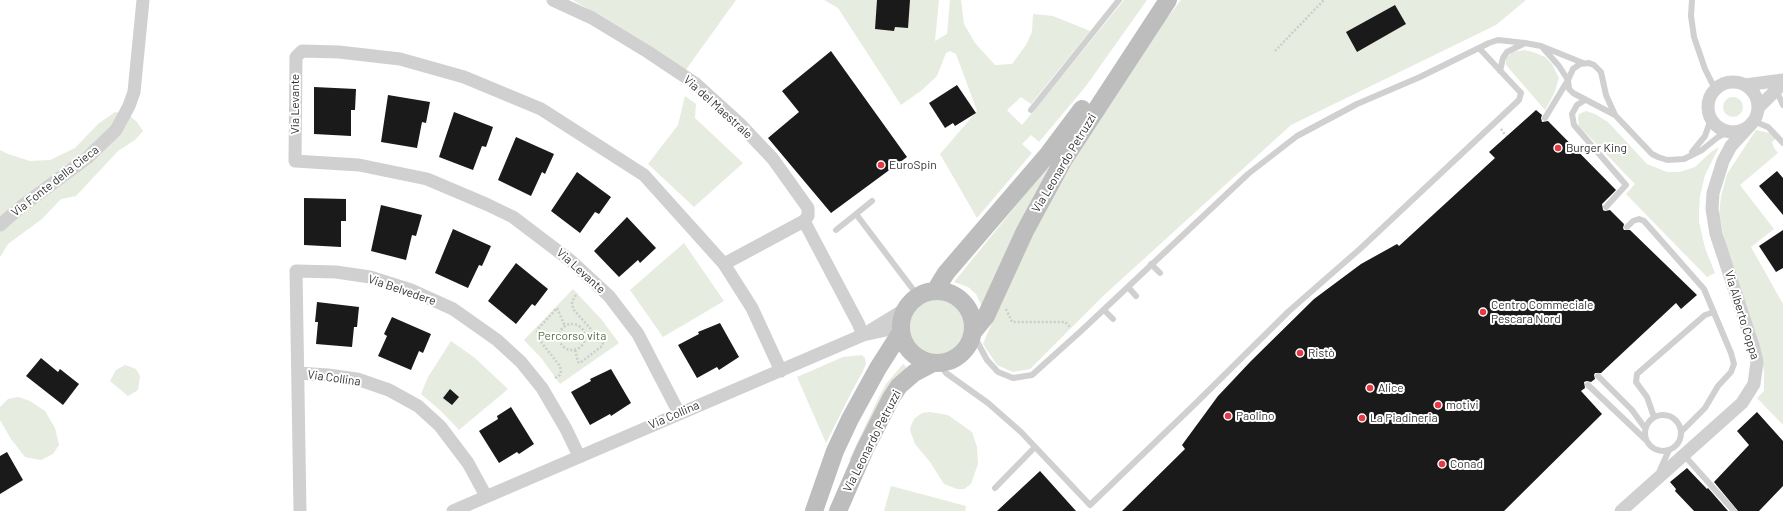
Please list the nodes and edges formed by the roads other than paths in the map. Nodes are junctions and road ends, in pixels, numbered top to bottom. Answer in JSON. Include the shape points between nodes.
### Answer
{"nodes":[{"id":1,"x":144,"y":0,"type":"edge"},
{"id":2,"x":552,"y":0,"type":"edge"},
{"id":3,"x":1119,"y":0,"type":"edge"},
{"id":4,"x":1154,"y":0,"type":"edge"},
{"id":5,"x":1168,"y":0,"type":"edge"},
{"id":6,"x":1692,"y":0,"type":"edge"},
{"id":7,"x":1525,"y":43,"type":"junction"},
{"id":8,"x":1541,"y":46,"type":"junction"},
{"id":9,"x":1479,"y":48,"type":"junction"},
{"id":10,"x":1583,"y":63,"type":"junction"},
{"id":11,"x":1500,"y":71,"type":"junction"},
{"id":12,"x":1568,"y":80,"type":"junction"},
{"id":13,"x":1745,"y":85,"type":"junction"},
{"id":14,"x":1781,"y":85,"type":"edge"},
{"id":15,"x":1715,"y":89,"type":"junction"},
{"id":16,"x":1585,"y":100,"type":"junction"},
{"id":17,"x":1783,"y":105,"type":"edge"},
{"id":18,"x":1758,"y":108,"type":"junction"},
{"id":19,"x":1031,"y":110,"type":"dead end"},
{"id":20,"x":1614,"y":115,"type":"junction"},
{"id":21,"x":1545,"y":118,"type":"dead end"},
{"id":22,"x":1711,"y":119,"type":"junction"},
{"id":23,"x":1753,"y":122,"type":"junction"},
{"id":24,"x":1728,"y":132,"type":"junction"},
{"id":25,"x":1783,"y":143,"type":"edge"},
{"id":26,"x":1684,"y":159,"type":"junction"},
{"id":27,"x":872,"y":201,"type":"dead end"},
{"id":28,"x":1606,"y":207,"type":"dead end"},
{"id":29,"x":856,"y":214,"type":"junction"},
{"id":30,"x":804,"y":221,"type":"junction"},
{"id":31,"x":0,"y":225,"type":"edge"},
{"id":32,"x":1627,"y":227,"type":"dead end"},
{"id":33,"x":836,"y":230,"type":"dead end"},
{"id":34,"x":724,"y":264,"type":"junction"},
{"id":35,"x":1151,"y":264,"type":"junction"},
{"id":36,"x":1160,"y":274,"type":"dead end"},
{"id":37,"x":1128,"y":287,"type":"junction"},
{"id":38,"x":1136,"y":296,"type":"dead end"},
{"id":39,"x":920,"y":298,"type":"junction"},
{"id":40,"x":1104,"y":310,"type":"junction"},
{"id":41,"x":1714,"y":312,"type":"junction"},
{"id":42,"x":1113,"y":318,"type":"dead end"},
{"id":43,"x":901,"y":330,"type":"junction"},
{"id":44,"x":973,"y":333,"type":"junction"},
{"id":45,"x":867,"y":334,"type":"junction"},
{"id":46,"x":887,"y":353,"type":"junction"},
{"id":47,"x":936,"y":363,"type":"junction"},
{"id":48,"x":781,"y":371,"type":"junction"},
{"id":49,"x":298,"y":373,"type":"junction"},
{"id":50,"x":1598,"y":376,"type":"dead end"},
{"id":51,"x":1588,"y":385,"type":"dead end"},
{"id":52,"x":679,"y":413,"type":"junction"},
{"id":53,"x":1654,"y":417,"type":"junction"},
{"id":54,"x":1646,"y":428,"type":"junction"},
{"id":55,"x":1681,"y":432,"type":"junction"},
{"id":56,"x":1647,"y":441,"type":"junction"},
{"id":57,"x":1035,"y":447,"type":"junction"},
{"id":58,"x":1682,"y":447,"type":"junction"},
{"id":59,"x":1669,"y":450,"type":"junction"},
{"id":60,"x":579,"y":456,"type":"junction"},
{"id":61,"x":995,"y":488,"type":"dead end"},
{"id":62,"x":1642,"y":491,"type":"junction"},
{"id":63,"x":486,"y":496,"type":"junction"},
{"id":64,"x":1090,"y":505,"type":"junction"},
{"id":65,"x":300,"y":511,"type":"edge"},
{"id":66,"x":453,"y":511,"type":"edge"},
{"id":67,"x":814,"y":511,"type":"edge"},
{"id":68,"x":832,"y":511,"type":"edge"},
{"id":69,"x":838,"y":511,"type":"edge"},
{"id":70,"x":1093,"y":511,"type":"edge"},
{"id":71,"x":1622,"y":511,"type":"edge"},
{"id":72,"x":1734,"y":511,"type":"edge"}],
"edges":[{"from":1,"to":31,"type":"street","name":"Via Fonte della Cieca","via":[[134,92],[116,130],[87,158]]},
{"from":2,"to":30,"type":"street","name":"Via del Maestrale","via":[[592,18],[696,84],[773,159],[808,208],[808,216]]},
{"from":3,"to":19,"type":"lane"},
{"from":4,"to":39,"type":"main road","name":"Via Leonardo Petruzzi","via":[[1064,134],[946,273]]},
{"from":5,"to":44,"type":"main road","name":"Via Leonardo Petruzzi","via":[[1064,159],[1025,230],[984,321]]},
{"from":6,"to":15,"type":"lane","via":[[1694,37]]},
{"from":7,"to":8,"type":"lane"},
{"from":7,"to":9,"type":"lane","via":[[1498,40]]},
{"from":7,"to":11,"type":"lane","via":[[1507,52]]},
{"from":8,"to":10,"type":"lane"},
{"from":8,"to":12,"type":"lane"},
{"from":9,"to":11,"type":"lane"},
{"from":9,"to":35,"type":"lane","via":[[1357,104],[1297,136],[1248,174]]},
{"from":10,"to":12,"type":"lane","via":[[1572,69]]},
{"from":10,"to":20,"type":"lane","via":[[1594,65],[1601,72]]},
{"from":11,"to":64,"type":"lane","via":[[1521,93],[1519,100],[1361,248],[1289,311]]},
{"from":12,"to":16,"type":"lane","via":[[1569,89]]},
{"from":12,"to":21,"type":"lane"},
{"from":13,"to":14,"type":"street"},
{"from":13,"to":15,"type":"street","via":[[1730,82]]},
{"from":13,"to":18,"type":"street","via":[[1755,95]]},
{"from":14,"to":17,"type":"lane"},
{"from":14,"to":18,"type":"street"},
{"from":15,"to":22,"type":"street","via":[[1708,103]]},
{"from":16,"to":20,"type":"lane"},
{"from":16,"to":28,"type":"lane","via":[[1577,105],[1572,114],[1574,125],[1626,185]]},
{"from":18,"to":23,"type":"street"},
{"from":20,"to":26,"type":"lane","via":[[1652,154],[1667,160]]},
{"from":22,"to":24,"type":"street","via":[[1715,125]]},
{"from":22,"to":26,"type":"lane","via":[[1697,148]]},
{"from":23,"to":24,"type":"street","via":[[1741,130]]},
{"from":23,"to":25,"type":"lane","via":[[1768,127]]},
{"from":23,"to":58,"type":"street","name":"Via Alberto Coppa","via":[[1731,146],[1723,161],[1713,193],[1712,209],[1716,234],[1754,345],[1757,374],[1742,403],[1701,438]]},
{"from":24,"to":26,"type":"lane"},
{"from":27,"to":29,"type":"lane"},
{"from":29,"to":33,"type":"lane"},
{"from":29,"to":39,"type":"lane"},
{"from":30,"to":34,"type":"street"},
{"from":30,"to":45,"type":"street","via":[[858,323]]},
{"from":32,"to":41,"type":"lane","via":[[1633,221],[1644,221],[1704,289]]},
{"from":34,"to":48,"type":"street","name":"Via Levante","via":[[752,308]]},
{"from":34,"to":52,"type":"street","name":"Via Levante","via":[[644,175],[541,109],[464,77],[400,59],[339,52],[302,51],[296,57],[295,161],[359,165],[427,179],[513,217],[572,261],[608,296],[638,334]]},
{"from":35,"to":36,"type":"lane"},
{"from":35,"to":37,"type":"lane"},
{"from":37,"to":38,"type":"lane"},
{"from":37,"to":40,"type":"lane"},
{"from":39,"to":43,"type":"main road","via":[[903,318]]},
{"from":39,"to":44,"type":"main road","via":[[951,294],[964,303],[970,312]]},
{"from":39,"to":45,"type":"street","name":"Via Collina"},
{"from":40,"to":42,"type":"lane"},
{"from":40,"to":44,"type":"lane","via":[[1032,375],[1026,377],[1013,378],[998,372],[987,360]]},
{"from":41,"to":53,"type":"lane","via":[[1705,315],[1637,374],[1636,382],[1647,397]]},
{"from":41,"to":55,"type":"lane","via":[[1734,364],[1705,408]]},
{"from":43,"to":45,"type":"street","name":"Via Collina"},
{"from":43,"to":46,"type":"main road","name":"Via Leonardo Petruzzi"},
{"from":43,"to":47,"type":"main road","via":[[911,353],[918,358]]},
{"from":44,"to":47,"type":"main road","via":[[970,344],[961,355],[948,362]]},
{"from":45,"to":46,"type":"street","via":[[881,341]]},
{"from":45,"to":48,"type":"street","name":"Via Collina"},
{"from":46,"to":67,"type":"main road","name":"Via Leonardo Petruzzi","via":[[842,435]]},
{"from":46,"to":68,"type":"main road","name":"Via Leonardo Petruzzi","via":[[887,367],[838,476]]},
{"from":47,"to":57,"type":"lane","via":[[988,403]]},
{"from":47,"to":69,"type":"main road","name":"Via Leonardo Petruzzi","via":[[914,373],[899,386],[891,398]]},
{"from":48,"to":52,"type":"street","name":"Via Collina"},
{"from":49,"to":60,"type":"street","name":"Via Belvedere","via":[[296,271],[336,272],[370,277],[411,290],[453,309],[496,340],[521,362],[542,388]]},
{"from":49,"to":63,"type":"street","name":"Via Collina","via":[[357,379],[389,390],[418,406],[440,426],[468,463]]},
{"from":49,"to":65,"type":"street","name":"Via Belvedere"},
{"from":50,"to":54,"type":"lane"},
{"from":51,"to":56,"type":"lane"},
{"from":52,"to":60,"type":"street","name":"Via Collina"},
{"from":53,"to":54,"type":"lane"},
{"from":53,"to":55,"type":"lane","via":[[1672,417],[1680,426]]},
{"from":54,"to":56,"type":"lane"},
{"from":55,"to":58,"type":"lane"},
{"from":56,"to":59,"type":"lane","via":[[1659,451]]},
{"from":57,"to":61,"type":"lane"},
{"from":57,"to":64,"type":"lane"},
{"from":58,"to":59,"type":"lane"},
{"from":58,"to":62,"type":"street","name":"Via Alberto Coppa"},
{"from":58,"to":72,"type":"lane"},
{"from":59,"to":62,"type":"lane","via":[[1662,468]]},
{"from":60,"to":63,"type":"street","name":"Via Collina"},
{"from":62,"to":71,"type":"street","name":"Via Alberto Coppa"},
{"from":63,"to":66,"type":"street","name":"Via Collina"},
{"from":64,"to":70,"type":"lane"}]}
